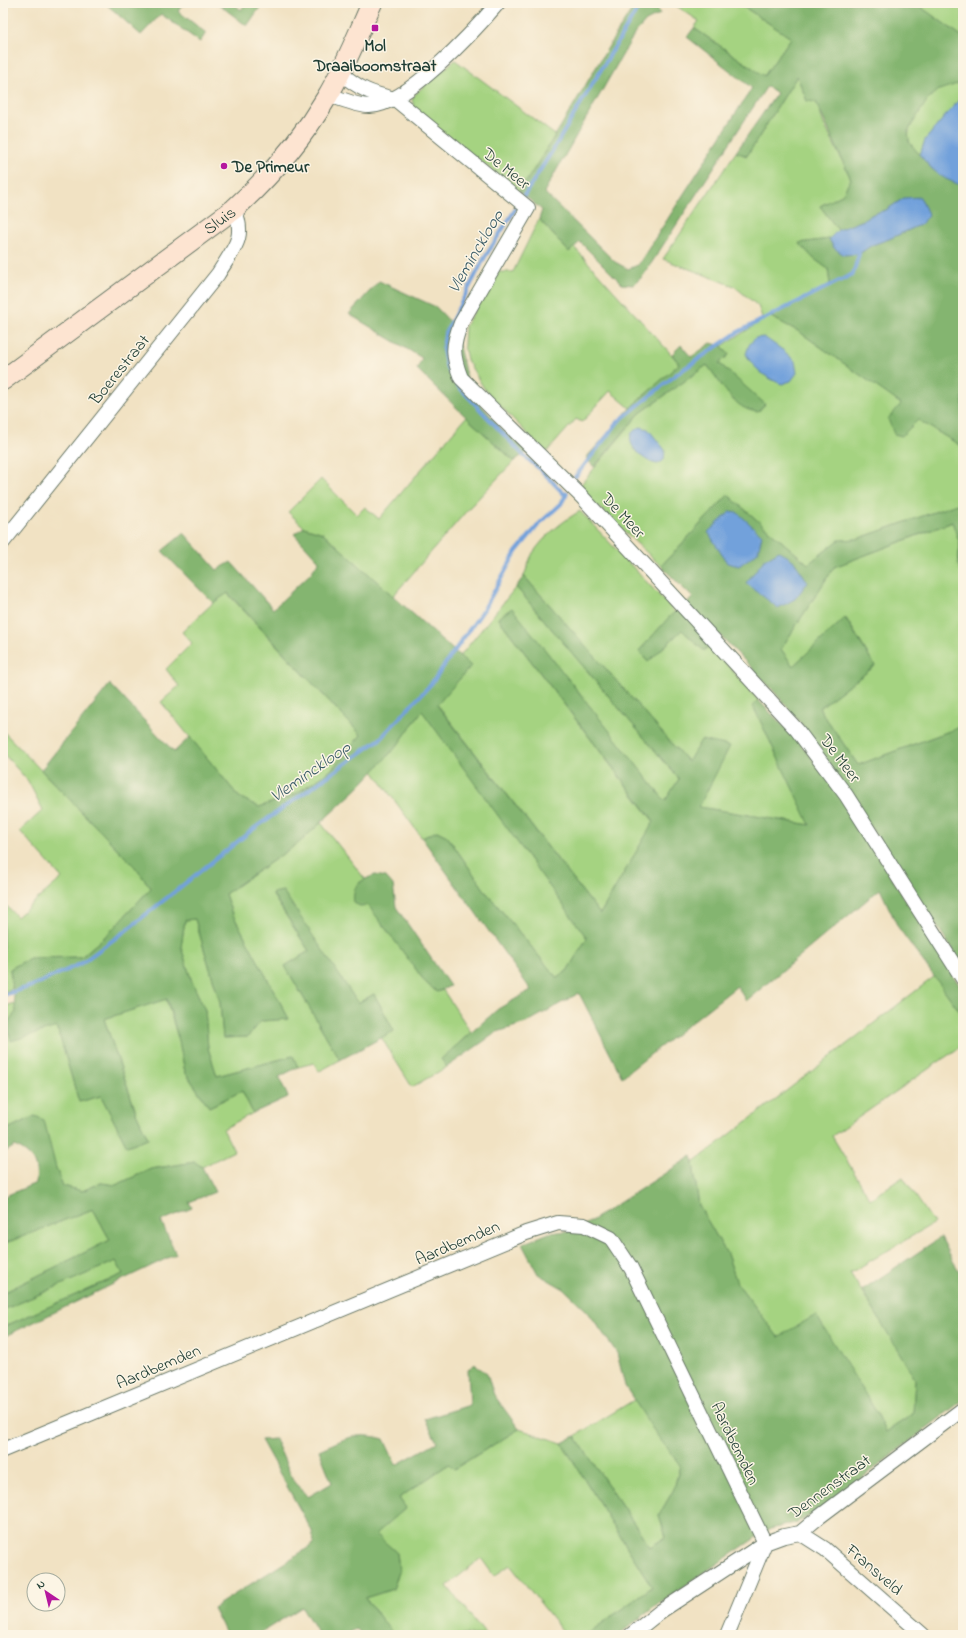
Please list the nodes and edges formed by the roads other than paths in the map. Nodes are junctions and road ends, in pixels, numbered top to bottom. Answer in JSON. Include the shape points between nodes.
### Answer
{"nodes":[{"id":1,"x":372,"y":3,"type":"edge"},
{"id":2,"x":498,"y":3,"type":"edge"},
{"id":3,"x":340,"y":72,"type":"junction"},
{"id":4,"x":328,"y":95,"type":"junction"},
{"id":5,"x":395,"y":99,"type":"junction"},
{"id":6,"x":234,"y":209,"type":"junction"},
{"id":7,"x":3,"y":380,"type":"edge"},
{"id":8,"x":3,"y":542,"type":"edge"},
{"id":9,"x":963,"y":979,"type":"edge"},
{"id":10,"x":963,"y":1409,"type":"edge"},
{"id":11,"x":3,"y":1450,"type":"edge"},
{"id":12,"x":800,"y":1533,"type":"junction"},
{"id":13,"x":765,"y":1543,"type":"junction"},
{"id":14,"x":631,"y":1635,"type":"edge"},
{"id":15,"x":727,"y":1635,"type":"edge"},
{"id":16,"x":923,"y":1635,"type":"edge"}],
"edges":[{"from":1,"to":3,"type":"street","name":"Sluis"},
{"from":2,"to":5,"type":"street","via":[[468,37]]},
{"from":3,"to":4,"type":"street","name":"Sluis"},
{"from":3,"to":5,"type":"street","via":[[355,85],[370,93]]},
{"from":4,"to":5,"type":"street","via":[[369,106]]},
{"from":4,"to":6,"type":"street","name":"Sluis","via":[[280,163]]},
{"from":5,"to":9,"type":"street","name":"De Meer","via":[[528,208],[458,329],[453,342],[454,359],[461,378],[582,497],[797,730],[846,795]]},
{"from":6,"to":7,"type":"street","name":"Sluis"},
{"from":6,"to":8,"type":"street","name":"Boerestraat","via":[[239,221],[238,241],[218,274]]},
{"from":10,"to":12,"type":"street","name":"Dennenstraat"},
{"from":11,"to":13,"type":"street","name":"Aardbemden","via":[[526,1233],[558,1223],[584,1225],[611,1238],[631,1268]]},
{"from":12,"to":13,"type":"street","name":"Dennenstraat"},
{"from":12,"to":16,"type":"street","name":"Fransveld","via":[[825,1550]]},
{"from":13,"to":14,"type":"street","name":"Dennenstraat","via":[[673,1603]]},
{"from":13,"to":15,"type":"street"}]}
